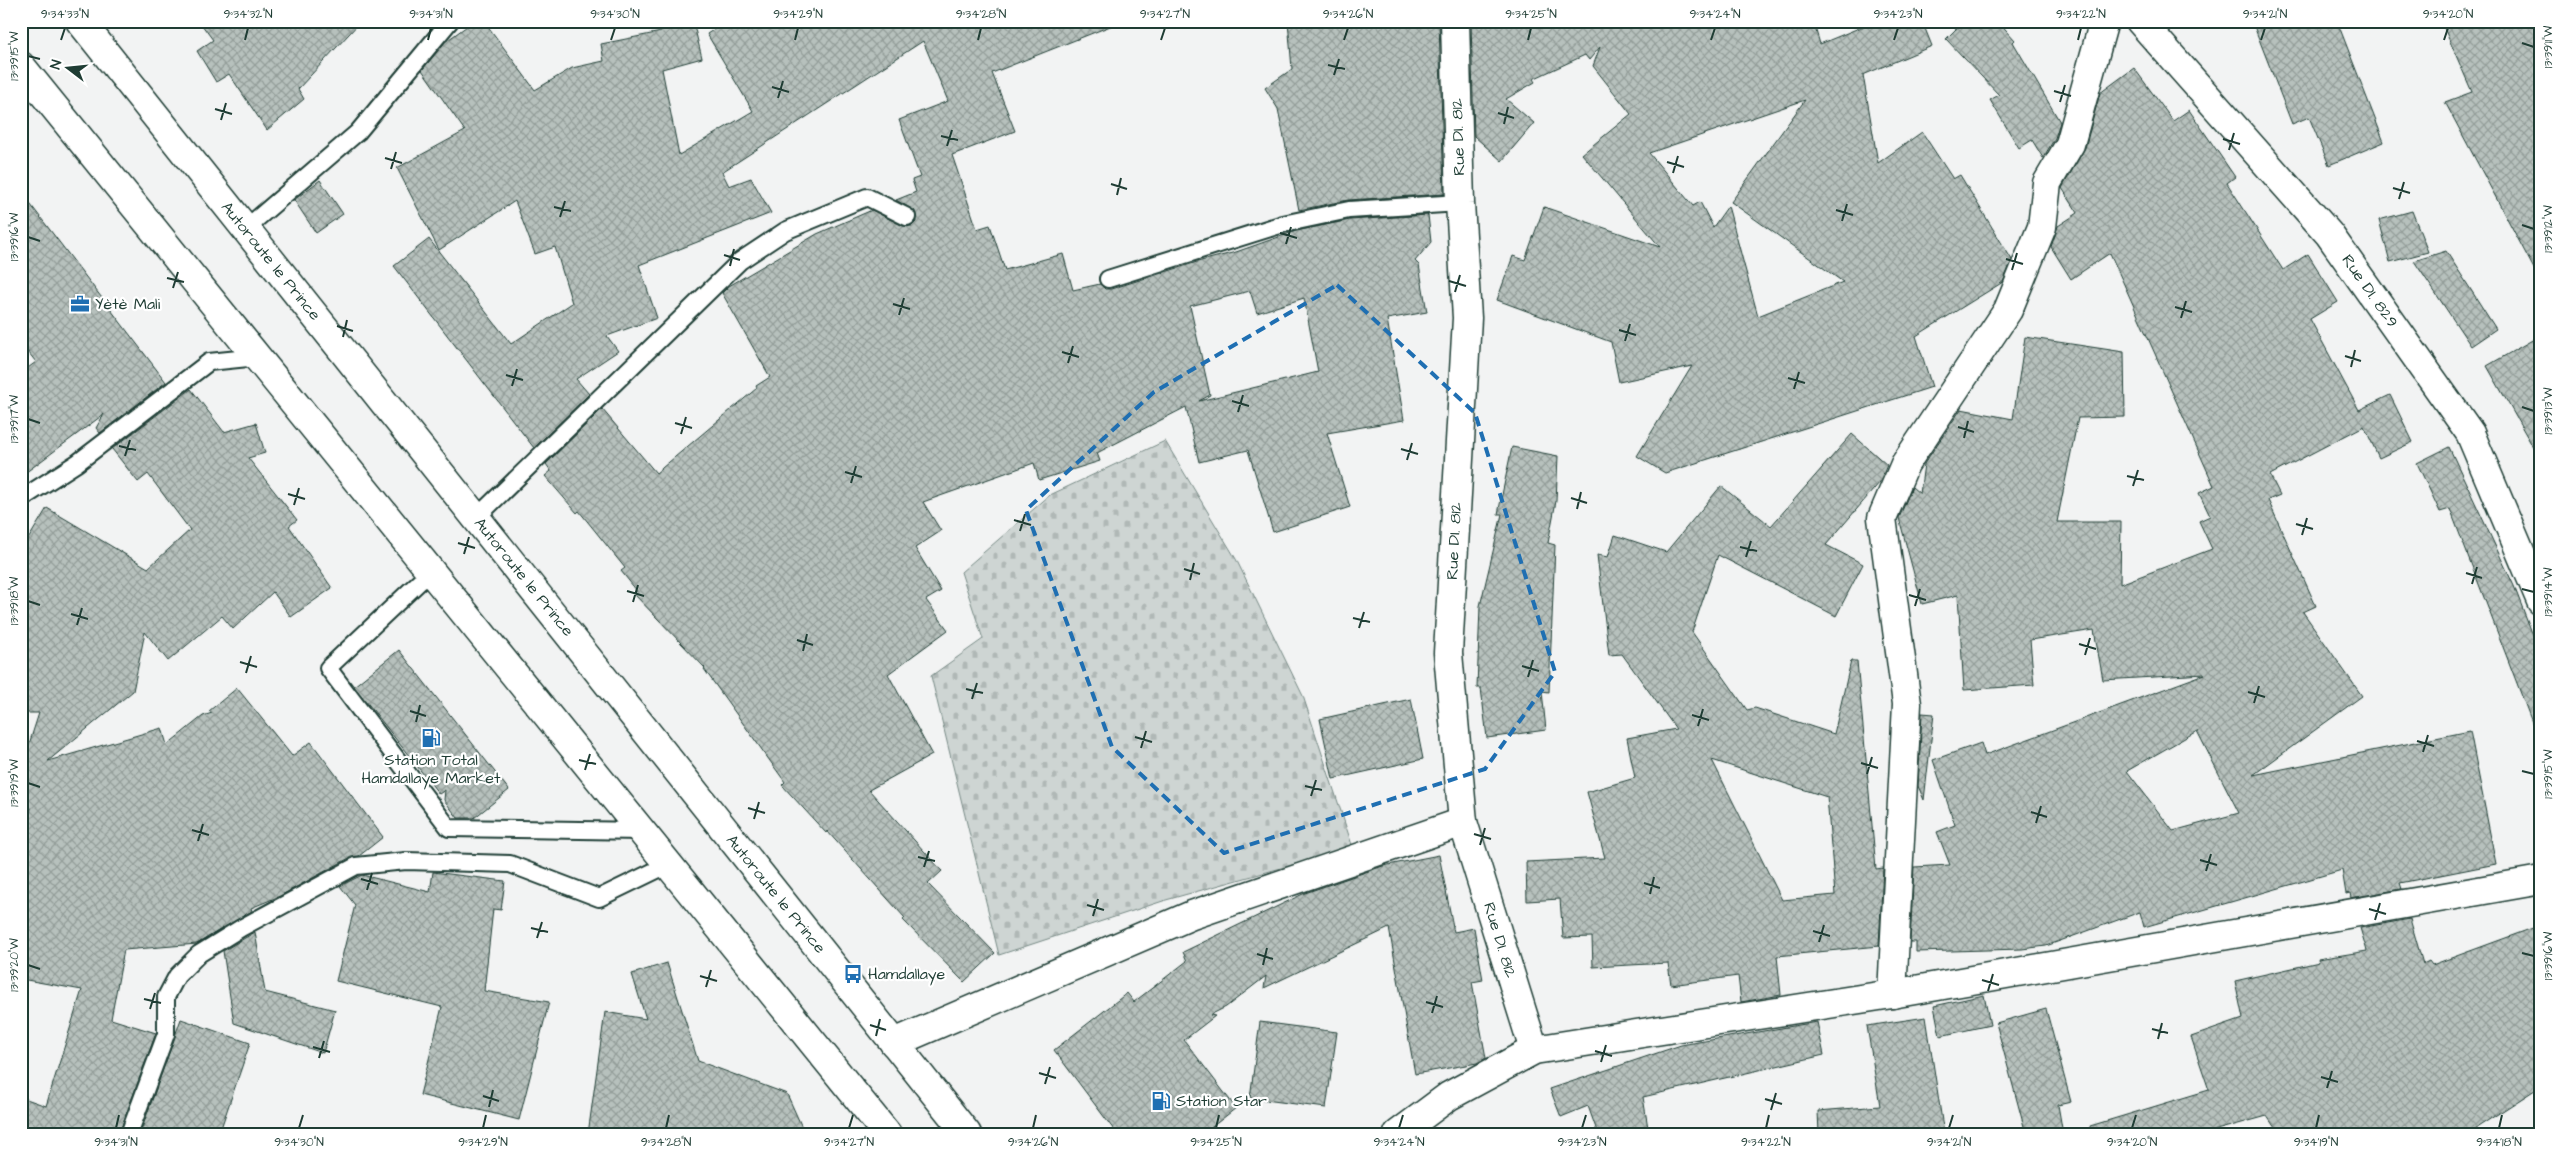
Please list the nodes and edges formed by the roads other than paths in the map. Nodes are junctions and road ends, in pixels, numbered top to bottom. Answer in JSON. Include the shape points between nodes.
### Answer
{"nodes":[{"id":1,"x":80,"y":21,"type":"edge"},
{"id":2,"x":450,"y":21,"type":"edge"},
{"id":3,"x":1455,"y":21,"type":"edge"},
{"id":4,"x":2104,"y":21,"type":"edge"},
{"id":5,"x":2140,"y":21,"type":"edge"},
{"id":6,"x":21,"y":66,"type":"edge"},
{"id":7,"x":1460,"y":203,"type":"junction"},
{"id":8,"x":908,"y":217,"type":"dead end"},
{"id":9,"x":246,"y":229,"type":"junction"},
{"id":10,"x":1108,"y":278,"type":"dead end"},
{"id":11,"x":258,"y":357,"type":"junction"},
{"id":12,"x":21,"y":499,"type":"edge"},
{"id":13,"x":476,"y":518,"type":"junction"},
{"id":14,"x":431,"y":571,"type":"junction"},
{"id":15,"x":2541,"y":601,"type":"edge"},
{"id":16,"x":1463,"y":822,"type":"junction"},
{"id":17,"x":642,"y":831,"type":"junction"},
{"id":18,"x":669,"y":864,"type":"junction"},
{"id":19,"x":2541,"y":880,"type":"edge"},
{"id":20,"x":1892,"y":994,"type":"junction"},
{"id":21,"x":894,"y":1043,"type":"junction"},
{"id":22,"x":1534,"y":1050,"type":"junction"},
{"id":23,"x":129,"y":1134,"type":"edge"},
{"id":24,"x":887,"y":1134,"type":"edge"},
{"id":25,"x":967,"y":1134,"type":"edge"},
{"id":26,"x":1398,"y":1134,"type":"edge"}],
"edges":[{"from":1,"to":9,"type":"street","name":"Autoroute le Prince"},
{"from":2,"to":9,"type":"lane","via":[[358,132]]},
{"from":3,"to":7,"type":"street","name":"Rue DI. 812"},
{"from":4,"to":20,"type":"street","via":[[2070,144],[2047,183],[2042,227],[2008,310],[1905,464],[1882,518],[1908,704]]},
{"from":5,"to":15,"type":"street","name":"Rue DI. 829","via":[[2329,234],[2470,433]]},
{"from":6,"to":11,"type":"street"},
{"from":7,"to":10,"type":"lane","via":[[1349,210],[1283,224]]},
{"from":7,"to":16,"type":"street","name":"Rue DI. 812","via":[[1467,318],[1448,653]]},
{"from":8,"to":13,"type":"lane","via":[[867,197],[785,231],[740,261]]},
{"from":9,"to":13,"type":"street","name":"Autoroute le Prince"},
{"from":11,"to":12,"type":"lane","via":[[209,362],[77,463]]},
{"from":11,"to":14,"type":"street"},
{"from":13,"to":21,"type":"street","name":"Autoroute le Prince"},
{"from":14,"to":17,"type":"street"},
{"from":14,"to":17,"type":"lane","via":[[328,668],[449,828]]},
{"from":16,"to":21,"type":"street","via":[[1192,915]]},
{"from":16,"to":22,"type":"street","name":"Rue DI. 812"},
{"from":17,"to":18,"type":"street"},
{"from":18,"to":23,"type":"lane","via":[[600,898],[510,864],[406,861],[356,866],[199,954],[177,976],[166,997],[166,1034]]},
{"from":18,"to":24,"type":"street"},
{"from":19,"to":20,"type":"street"},
{"from":20,"to":22,"type":"street"},
{"from":21,"to":25,"type":"street","name":"Autoroute le Prince"},
{"from":22,"to":26,"type":"street","via":[[1450,1096]]}]}
